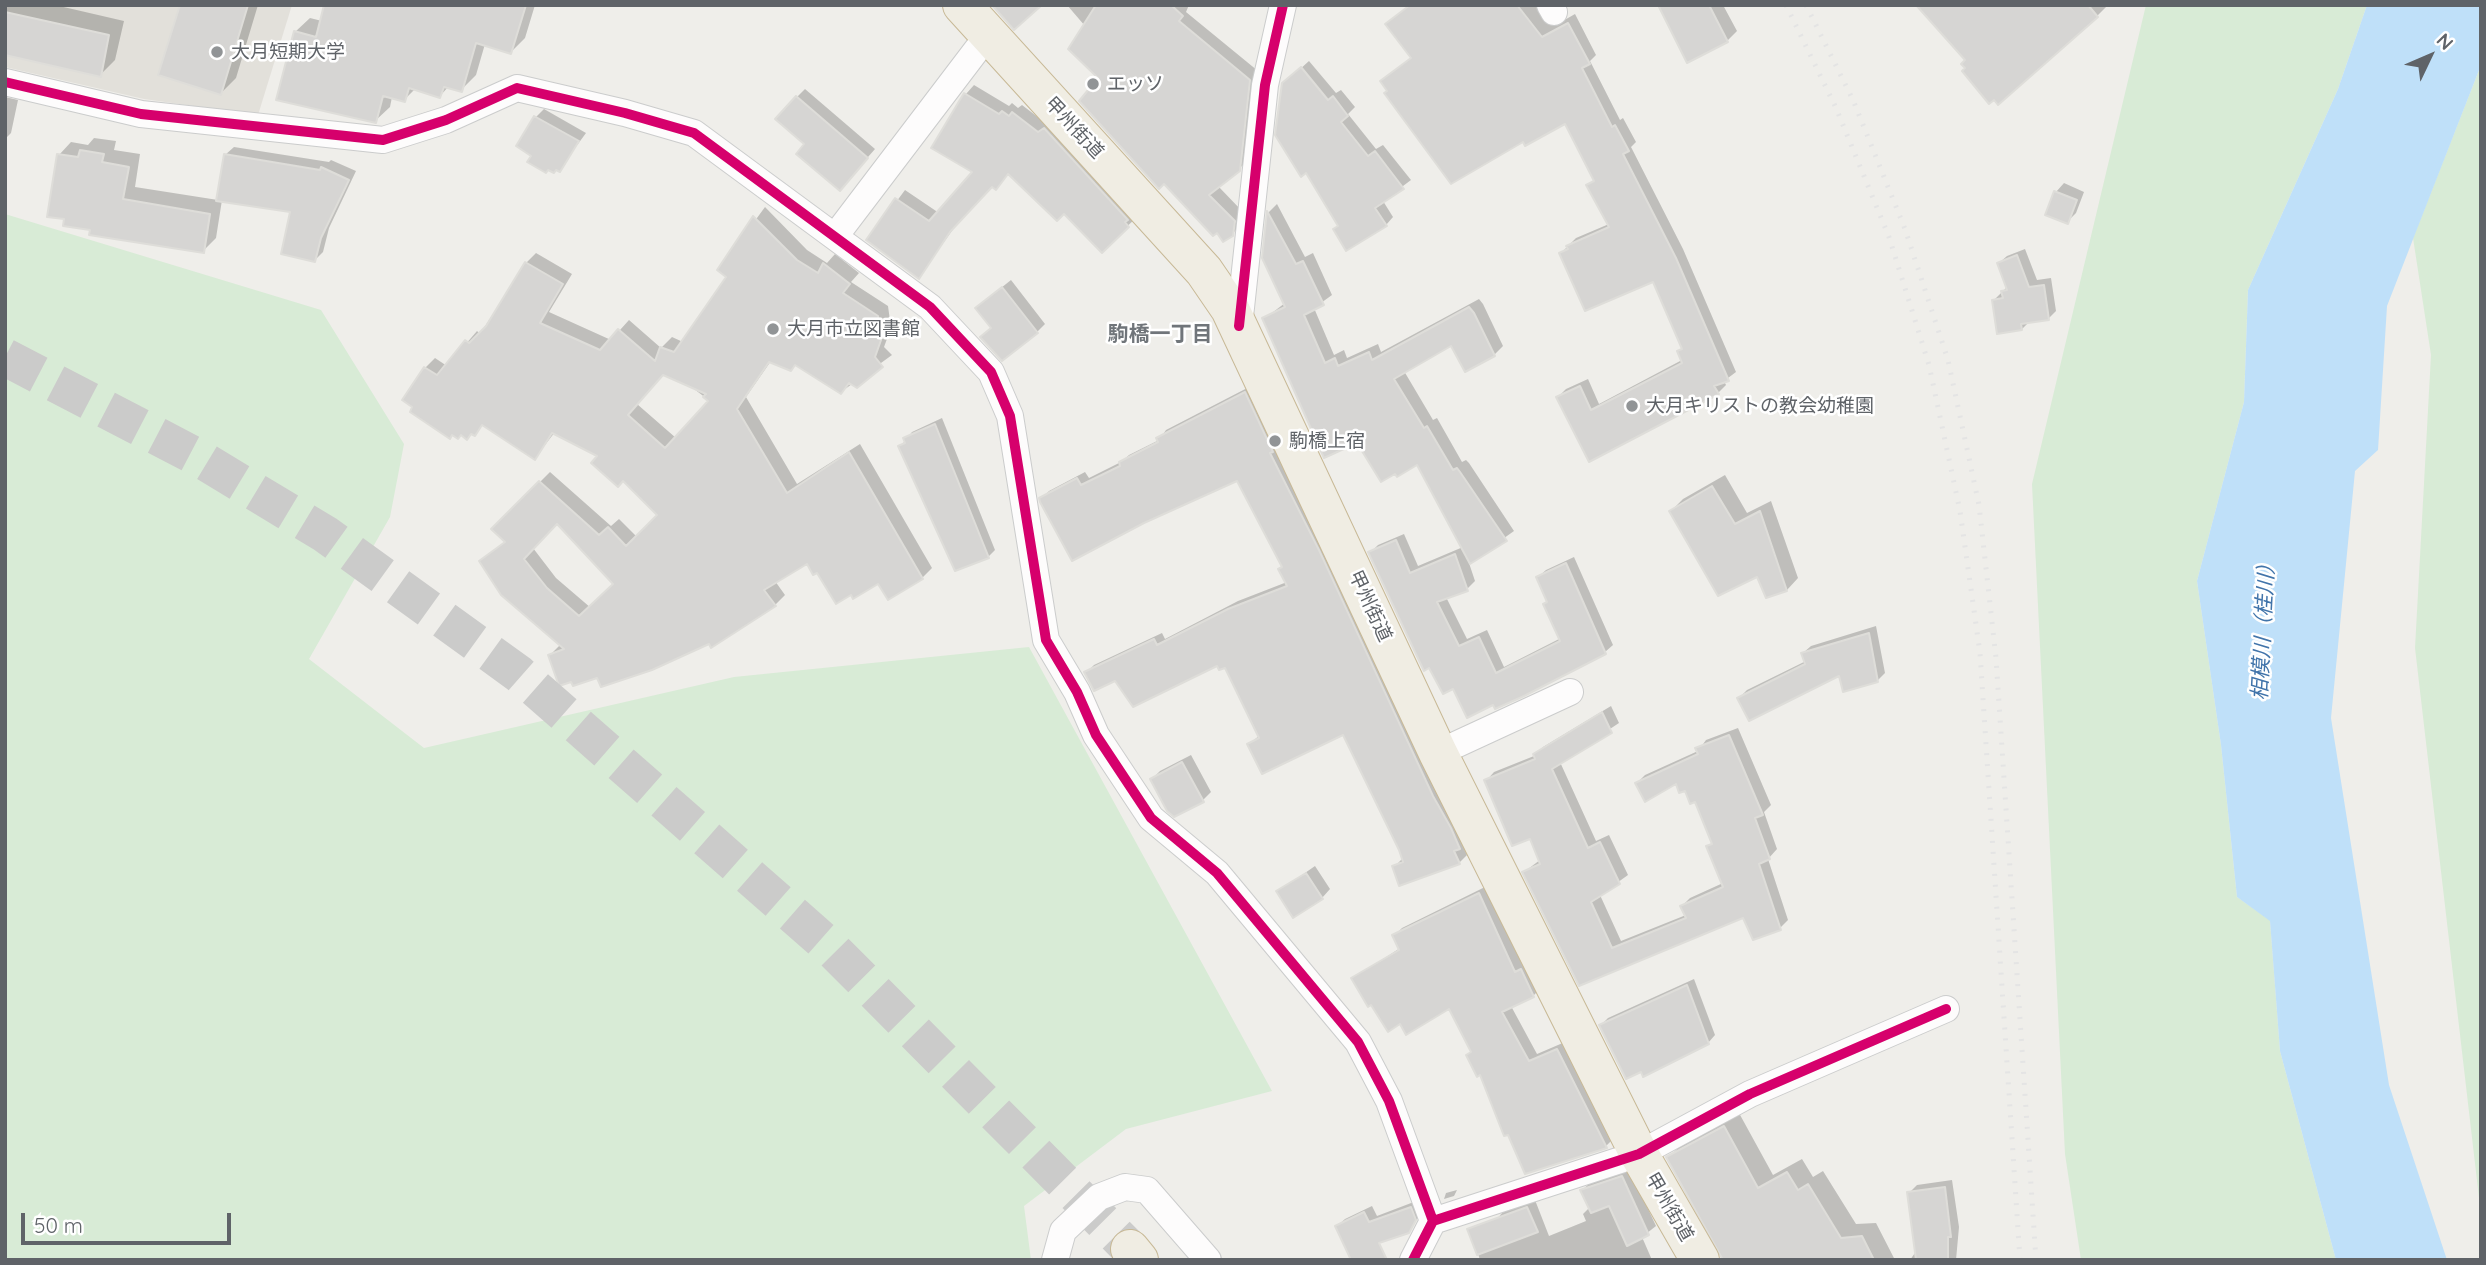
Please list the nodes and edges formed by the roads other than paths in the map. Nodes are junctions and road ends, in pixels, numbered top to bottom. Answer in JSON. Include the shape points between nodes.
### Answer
{"nodes":[{"id":1,"x":962,"y":5,"type":"edge"},
{"id":2,"x":1283,"y":5,"type":"edge"},
{"id":3,"x":988,"y":35,"type":"junction"},
{"id":4,"x":5,"y":82,"type":"edge"},
{"id":5,"x":836,"y":235,"type":"junction"},
{"id":6,"x":1239,"y":327,"type":"junction"},
{"id":7,"x":1570,"y":692,"type":"dead end"},
{"id":8,"x":1438,"y":753,"type":"junction"},
{"id":9,"x":1946,"y":1009,"type":"dead end"},
{"id":10,"x":1639,"y":1154,"type":"junction"},
{"id":11,"x":1433,"y":1221,"type":"junction"},
{"id":12,"x":1055,"y":1260,"type":"edge"},
{"id":13,"x":1208,"y":1260,"type":"edge"},
{"id":14,"x":1413,"y":1260,"type":"edge"},
{"id":15,"x":1700,"y":1260,"type":"edge"}],
"edges":[{"from":1,"to":3,"type":"highway","name":"甲州街道"},
{"from":2,"to":6,"type":"street","via":[[1265,85]]},
{"from":3,"to":5,"type":"street"},
{"from":3,"to":6,"type":"highway","name":"甲州街道","via":[[1204,271]]},
{"from":4,"to":5,"type":"street","via":[[141,114],[383,140],[446,120],[517,88],[694,133]]},
{"from":5,"to":11,"type":"street","via":[[930,307],[991,372],[1010,416],[1046,640],[1096,735],[1151,818],[1217,873],[1358,1042],[1390,1101]]},
{"from":6,"to":8,"type":"highway","name":"甲州街道"},
{"from":7,"to":8,"type":"street"},
{"from":8,"to":10,"type":"highway","name":"甲州街道"},
{"from":9,"to":10,"type":"street","via":[[1750,1094]]},
{"from":10,"to":11,"type":"street"},
{"from":10,"to":15,"type":"highway","name":"甲州街道"},
{"from":11,"to":14,"type":"street"},
{"from":12,"to":13,"type":"street","via":[[1063,1231],[1099,1196],[1125,1187],[1147,1190]]}]}
